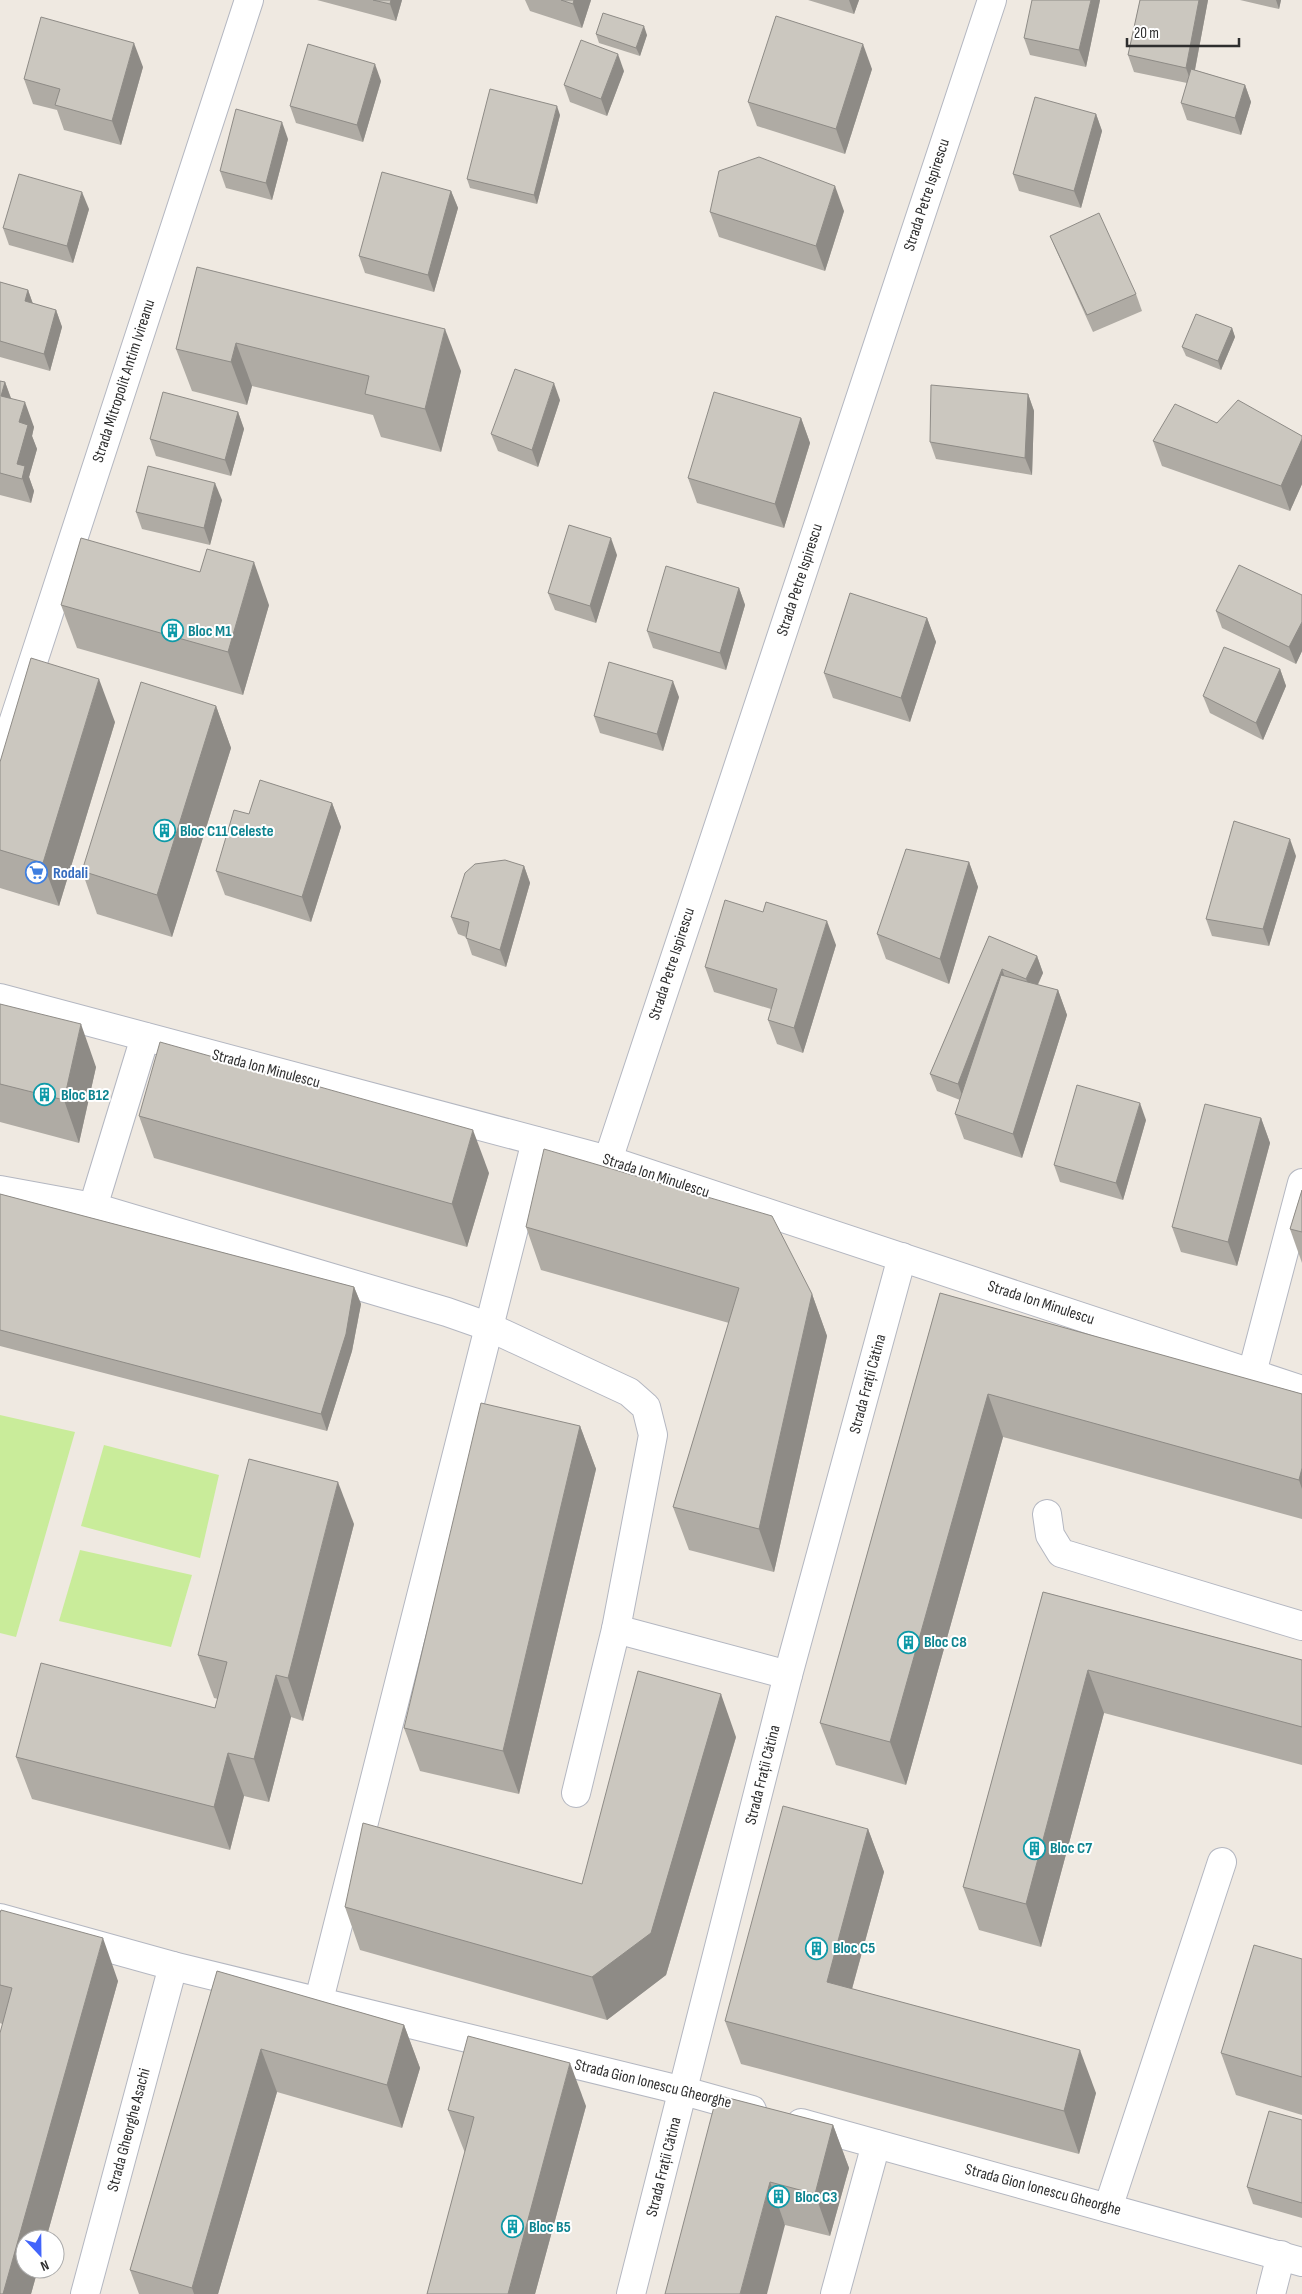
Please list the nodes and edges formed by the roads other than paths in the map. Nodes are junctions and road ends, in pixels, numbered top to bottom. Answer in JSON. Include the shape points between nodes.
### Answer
{"nodes":[{"id":1,"x":249,"y":0,"type":"edge"},
{"id":2,"x":992,"y":0,"type":"edge"},
{"id":3,"x":0,"y":763,"type":"edge"},
{"id":4,"x":0,"y":998,"type":"edge"},
{"id":5,"x":145,"y":1037,"type":"junction"},
{"id":6,"x":536,"y":1141,"type":"junction"},
{"id":7,"x":608,"y":1160,"type":"junction"},
{"id":8,"x":1302,"y":1183,"type":"edge"},
{"id":9,"x":0,"y":1190,"type":"edge"},
{"id":10,"x":93,"y":1207,"type":"junction"},
{"id":11,"x":902,"y":1258,"type":"junction"},
{"id":12,"x":487,"y":1326,"type":"junction"},
{"id":13,"x":1252,"y":1373,"type":"junction"},
{"id":14,"x":1302,"y":1390,"type":"edge"},
{"id":15,"x":1047,"y":1514,"type":"dead end"},
{"id":16,"x":1302,"y":1626,"type":"edge"},
{"id":17,"x":616,"y":1629,"type":"junction"},
{"id":18,"x":788,"y":1675,"type":"junction"},
{"id":19,"x":576,"y":1792,"type":"dead end"},
{"id":20,"x":1222,"y":1862,"type":"dead end"},
{"id":21,"x":0,"y":1918,"type":"edge"},
{"id":22,"x":173,"y":1966,"type":"junction"},
{"id":23,"x":319,"y":2000,"type":"junction"},
{"id":24,"x":684,"y":2091,"type":"junction"},
{"id":25,"x":876,"y":2144,"type":"junction"},
{"id":26,"x":1108,"y":2208,"type":"junction"},
{"id":27,"x":1291,"y":2259,"type":"edge"},
{"id":28,"x":85,"y":2294,"type":"edge"},
{"id":29,"x":631,"y":2294,"type":"edge"},
{"id":30,"x":835,"y":2294,"type":"edge"},
{"id":31,"x":1271,"y":2294,"type":"edge"}],
"edges":[{"from":1,"to":3,"type":"street","name":"Strada Mitropolit Antim Ivireanu"},
{"from":2,"to":7,"type":"street","name":"Strada Petre Ispirescu"},
{"from":4,"to":5,"type":"street","name":"Strada Ion Minulescu"},
{"from":5,"to":6,"type":"street","name":"Strada Ion Minulescu"},
{"from":5,"to":10,"type":"street"},
{"from":6,"to":7,"type":"street","name":"Strada Ion Minulescu"},
{"from":6,"to":12,"type":"street"},
{"from":7,"to":11,"type":"street","name":"Strada Ion Minulescu"},
{"from":8,"to":13,"type":"street"},
{"from":9,"to":10,"type":"street"},
{"from":10,"to":12,"type":"street"},
{"from":11,"to":13,"type":"street","name":"Strada Ion Minulescu"},
{"from":11,"to":18,"type":"street","name":"Strada Frații Cătina"},
{"from":12,"to":17,"type":"street","via":[[629,1392],[646,1407],[653,1435]]},
{"from":12,"to":23,"type":"street"},
{"from":13,"to":14,"type":"street","name":"Strada Ion Minulescu"},
{"from":15,"to":16,"type":"street","via":[[1050,1535],[1061,1553]]},
{"from":17,"to":18,"type":"street"},
{"from":17,"to":19,"type":"street"},
{"from":18,"to":24,"type":"street","name":"Strada Frații Cătina"},
{"from":20,"to":26,"type":"street"},
{"from":21,"to":22,"type":"street","name":"Strada Gion Ionescu Gheorghe"},
{"from":22,"to":23,"type":"street","name":"Strada Gion Ionescu Gheorghe"},
{"from":22,"to":28,"type":"street","name":"Strada Gheorghe Asachi"},
{"from":23,"to":24,"type":"street","name":"Strada Gion Ionescu Gheorghe"},
{"from":24,"to":25,"type":"street","name":"Strada Gion Ionescu Gheorghe"},
{"from":24,"to":29,"type":"street","name":"Strada Frații Cătina"},
{"from":25,"to":26,"type":"street","name":"Strada Gion Ionescu Gheorghe"},
{"from":25,"to":30,"type":"street"},
{"from":26,"to":27,"type":"street","name":"Strada Gion Ionescu Gheorghe"},
{"from":27,"to":31,"type":"street"}]}
